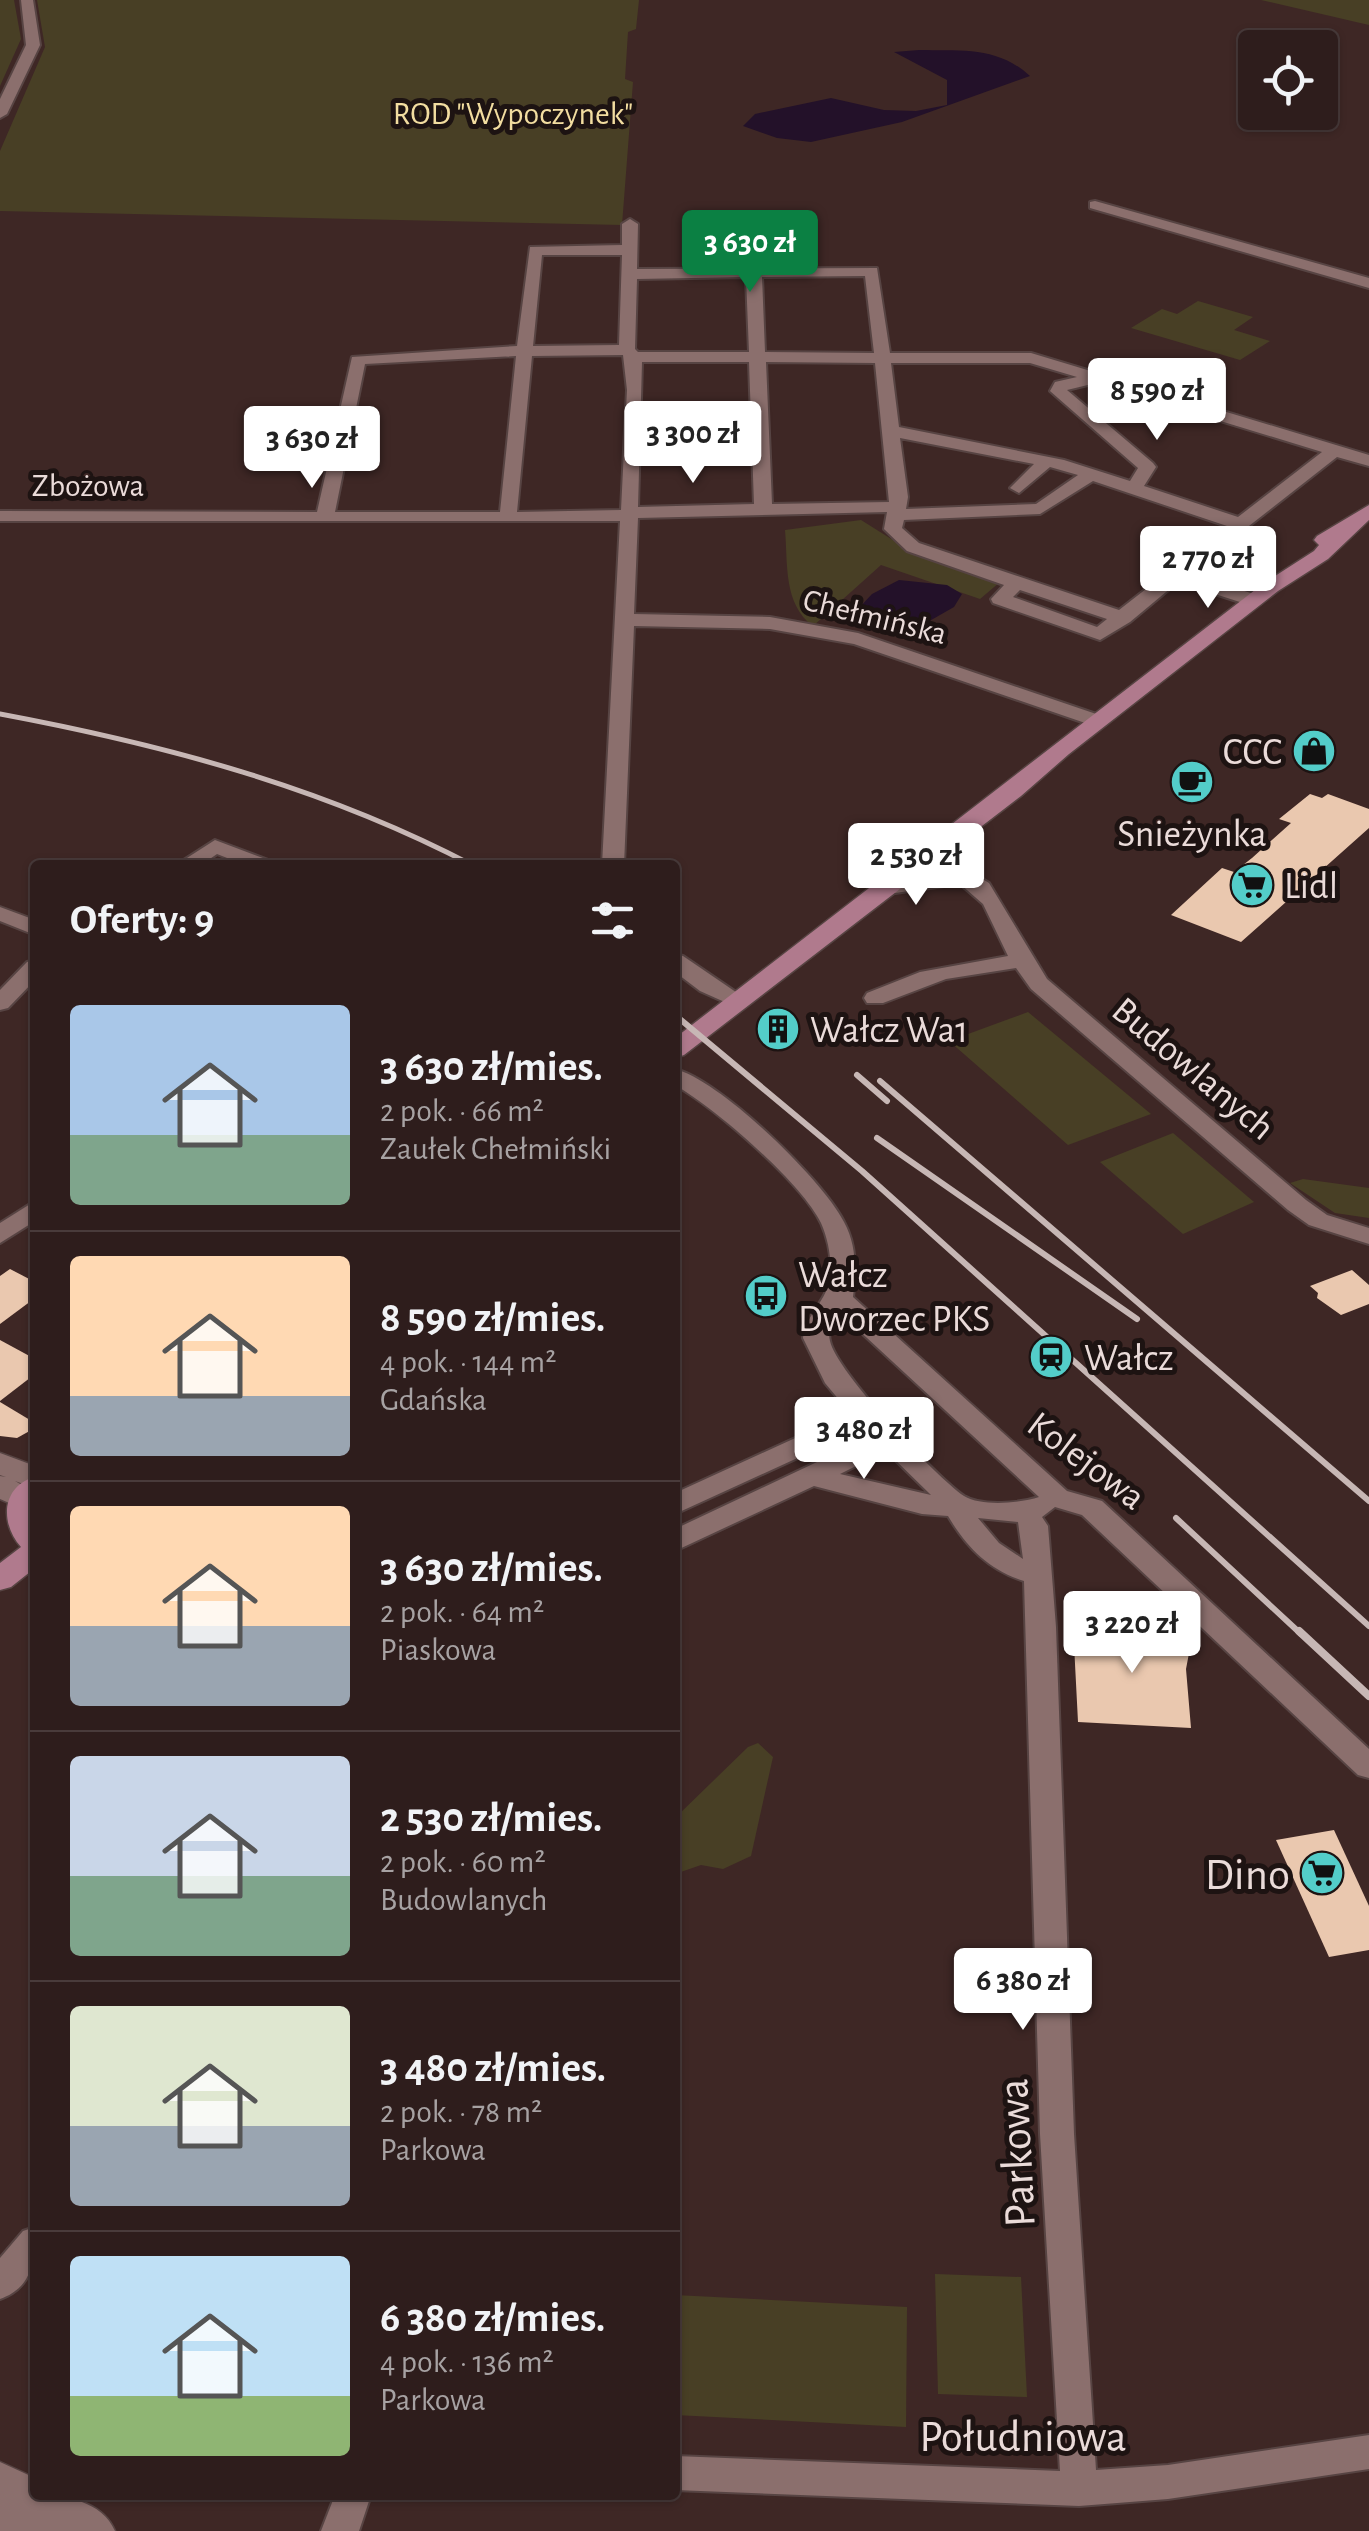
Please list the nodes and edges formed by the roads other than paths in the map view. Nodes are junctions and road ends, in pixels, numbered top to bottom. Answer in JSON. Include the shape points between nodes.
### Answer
{"nodes":[{"id":1,"x":27,"y":0,"type":"edge"},
{"id":2,"x":0,"y":114,"type":"edge"},
{"id":3,"x":1094,"y":205,"type":"dead end"},
{"id":4,"x":630,"y":224,"type":"dead end"},
{"id":5,"x":628,"y":250,"type":"junction"},
{"id":6,"x":754,"y":273,"type":"junction"},
{"id":7,"x":627,"y":274,"type":"junction"},
{"id":8,"x":1369,"y":283,"type":"edge"},
{"id":9,"x":527,"y":350,"type":"junction"},
{"id":10,"x":630,"y":353,"type":"junction"},
{"id":11,"x":758,"y":358,"type":"junction"},
{"id":12,"x":884,"y":358,"type":"junction"},
{"id":13,"x":1097,"y":377,"type":"junction"},
{"id":14,"x":893,"y":431,"type":"junction"},
{"id":15,"x":1334,"y":451,"type":"junction"},
{"id":16,"x":1047,"y":461,"type":"junction"},
{"id":17,"x":1369,"y":461,"type":"edge"},
{"id":18,"x":1091,"y":474,"type":"junction"},
{"id":19,"x":1019,"y":488,"type":"dead end"},
{"id":20,"x":1134,"y":489,"type":"junction"},
{"id":21,"x":763,"y":509,"type":"junction"},
{"id":22,"x":895,"y":511,"type":"junction"},
{"id":23,"x":1369,"y":511,"type":"edge"},
{"id":24,"x":628,"y":514,"type":"junction"},
{"id":25,"x":325,"y":515,"type":"junction"},
{"id":26,"x":0,"y":516,"type":"edge"},
{"id":27,"x":508,"y":517,"type":"junction"},
{"id":28,"x":1243,"y":525,"type":"junction"},
{"id":29,"x":1179,"y":576,"type":"junction"},
{"id":30,"x":1017,"y":582,"type":"junction"},
{"id":31,"x":1262,"y":594,"type":"junction"},
{"id":32,"x":1123,"y":618,"type":"junction"},
{"id":33,"x":626,"y":620,"type":"junction"},
{"id":34,"x":1098,"y":721,"type":"junction"},
{"id":35,"x":916,"y":859,"type":"junction"},
{"id":36,"x":194,"y":860,"type":"edge"},
{"id":37,"x":251,"y":860,"type":"edge"},
{"id":38,"x":613,"y":860,"type":"edge"},
{"id":39,"x":943,"y":880,"type":"junction"},
{"id":40,"x":882,"y":891,"type":"junction"},
{"id":41,"x":0,"y":914,"type":"edge"},
{"id":42,"x":1002,"y":921,"type":"junction"},
{"id":43,"x":30,"y":926,"type":"edge"},
{"id":44,"x":1020,"y":961,"type":"junction"},
{"id":45,"x":680,"y":965,"type":"edge"},
{"id":46,"x":30,"y":972,"type":"edge"},
{"id":47,"x":747,"y":993,"type":"junction"},
{"id":48,"x":875,"y":998,"type":"dead end"},
{"id":49,"x":0,"y":1003,"type":"edge"},
{"id":50,"x":680,"y":1046,"type":"edge"},
{"id":51,"x":680,"y":1079,"type":"edge"},
{"id":52,"x":30,"y":1214,"type":"edge"},
{"id":53,"x":0,"y":1235,"type":"edge"},
{"id":54,"x":1369,"y":1236,"type":"edge"},
{"id":55,"x":840,"y":1299,"type":"junction"},
{"id":56,"x":868,"y":1415,"type":"junction"},
{"id":57,"x":891,"y":1438,"type":"junction"},
{"id":58,"x":0,"y":1463,"type":"edge"},
{"id":59,"x":812,"y":1476,"type":"junction"},
{"id":60,"x":23,"y":1487,"type":"edge"},
{"id":61,"x":1058,"y":1498,"type":"junction"},
{"id":62,"x":680,"y":1502,"type":"edge"},
{"id":63,"x":957,"y":1505,"type":"junction"},
{"id":64,"x":1026,"y":1513,"type":"junction"},
{"id":65,"x":30,"y":1538,"type":"edge"},
{"id":66,"x":680,"y":1538,"type":"edge"},
{"id":67,"x":30,"y":1544,"type":"edge"},
{"id":68,"x":30,"y":1545,"type":"edge"},
{"id":69,"x":0,"y":1555,"type":"edge"},
{"id":70,"x":1038,"y":1572,"type":"junction"},
{"id":71,"x":0,"y":1579,"type":"edge"},
{"id":72,"x":1369,"y":1767,"type":"edge"},
{"id":73,"x":30,"y":2248,"type":"edge"},
{"id":74,"x":0,"y":2284,"type":"edge"},
{"id":75,"x":1369,"y":2452,"type":"edge"},
{"id":76,"x":680,"y":2473,"type":"edge"},
{"id":77,"x":0,"y":2481,"type":"edge"},
{"id":78,"x":1080,"y":2489,"type":"junction"},
{"id":79,"x":30,"y":2497,"type":"edge"},
{"id":80,"x":36,"y":2500,"type":"edge"},
{"id":81,"x":351,"y":2500,"type":"edge"},
{"id":82,"x":0,"y":2514,"type":"edge"},
{"id":83,"x":36,"y":2531,"type":"edge"},
{"id":84,"x":95,"y":2531,"type":"edge"},
{"id":85,"x":340,"y":2531,"type":"edge"}],
"edges":[{"from":1,"to":2,"type":"street","via":[[34,45]]},
{"from":3,"to":8,"type":"street"},
{"from":4,"to":5,"type":"street"},
{"from":5,"to":7,"type":"street"},
{"from":5,"to":9,"type":"street","via":[[535,250]]},
{"from":6,"to":7,"type":"street"},
{"from":6,"to":11,"type":"street"},
{"from":6,"to":12,"type":"street","via":[[872,271]]},
{"from":7,"to":10,"type":"street"},
{"from":9,"to":10,"type":"street"},
{"from":9,"to":25,"type":"street","via":[[358,360]]},
{"from":9,"to":27,"type":"street"},
{"from":10,"to":11,"type":"street"},
{"from":10,"to":24,"type":"street"},
{"from":11,"to":12,"type":"street"},
{"from":11,"to":21,"type":"street"},
{"from":12,"to":13,"type":"street","via":[[1030,358]]},
{"from":12,"to":14,"type":"street"},
{"from":13,"to":15,"type":"street"},
{"from":13,"to":20,"type":"street","via":[[1058,391],[1147,468]]},
{"from":14,"to":16,"type":"street"},
{"from":14,"to":22,"type":"street"},
{"from":15,"to":17,"type":"street"},
{"from":15,"to":28,"type":"street"},
{"from":16,"to":18,"type":"street"},
{"from":16,"to":19,"type":"street"},
{"from":18,"to":20,"type":"street"},
{"from":18,"to":22,"type":"street","name":"Zbożowa","via":[[1040,509]]},
{"from":20,"to":28,"type":"street"},
{"from":21,"to":22,"type":"street","name":"Zbożowa"},
{"from":21,"to":24,"type":"street","name":"Zbożowa"},
{"from":22,"to":30,"type":"street","via":[[893,528],[913,547]]},
{"from":23,"to":31,"type":"main road","via":[[1322,556]]},
{"from":24,"to":27,"type":"street","name":"Zbożowa"},
{"from":24,"to":33,"type":"street"},
{"from":25,"to":26,"type":"street","name":"Zbożowa"},
{"from":25,"to":27,"type":"street","name":"Zbożowa"},
{"from":28,"to":29,"type":"street"},
{"from":29,"to":31,"type":"street"},
{"from":29,"to":32,"type":"street"},
{"from":30,"to":32,"type":"street"},
{"from":30,"to":32,"type":"street","via":[[1000,599],[1100,634]]},
{"from":31,"to":34,"type":"main road"},
{"from":33,"to":34,"type":"street","name":"Chełmińska","via":[[770,623],[828,633]]},
{"from":33,"to":38,"type":"street"},
{"from":34,"to":35,"type":"main road"},
{"from":35,"to":39,"type":"street","name":"Budowlanych"},
{"from":35,"to":40,"type":"main road"},
{"from":35,"to":42,"type":"street","name":"Budowlanych","via":[[976,879]]},
{"from":35,"to":47,"type":"main road","via":[[833,912]]},
{"from":36,"to":37,"type":"street","via":[[215,846]]},
{"from":39,"to":40,"type":"street"},
{"from":39,"to":42,"type":"street","name":"Budowlanych","via":[[974,893]]},
{"from":40,"to":47,"type":"main road"},
{"from":41,"to":43,"type":"street"},
{"from":42,"to":44,"type":"street","name":"Budowlanych"},
{"from":44,"to":48,"type":"street","via":[[931,975]]},
{"from":44,"to":54,"type":"street","name":"Budowlanych","via":[[1297,1205],[1318,1220]]},
{"from":45,"to":47,"type":"street","via":[[708,986]]},
{"from":46,"to":49,"type":"street"},
{"from":47,"to":50,"type":"main road"},
{"from":51,"to":55,"type":"street","via":[[816,1192],[845,1260]]},
{"from":52,"to":53,"type":"street"},
{"from":55,"to":56,"type":"street","via":[[821,1318],[816,1336],[821,1355]]},
{"from":55,"to":61,"type":"street","name":"Kolejowa"},
{"from":56,"to":57,"type":"street"},
{"from":56,"to":62,"type":"street"},
{"from":57,"to":59,"type":"street"},
{"from":57,"to":63,"type":"street"},
{"from":58,"to":60,"type":"street"},
{"from":59,"to":63,"type":"street","via":[[922,1504]]},
{"from":59,"to":66,"type":"street"},
{"from":60,"to":65,"type":"main road","via":[[18,1511]]},
{"from":61,"to":64,"type":"street"},
{"from":61,"to":72,"type":"street","name":"Kolejowa","via":[[1092,1508]]},
{"from":63,"to":64,"type":"street"},
{"from":63,"to":70,"type":"street","via":[[995,1554],[1021,1572]]},
{"from":64,"to":70,"type":"street","name":"Parkowa","via":[[1034,1526]]},
{"from":67,"to":69,"type":"main road"},
{"from":68,"to":71,"type":"main road"},
{"from":70,"to":78,"type":"street","name":"Parkowa","via":[[1057,2134]]},
{"from":73,"to":74,"type":"street"},
{"from":75,"to":78,"type":"street","name":"Południowa"},
{"from":76,"to":78,"type":"street","name":"Południowa"},
{"from":77,"to":79,"type":"street"},
{"from":80,"to":84,"type":"street"},
{"from":81,"to":85,"type":"street"},
{"from":82,"to":83,"type":"street"}]}
